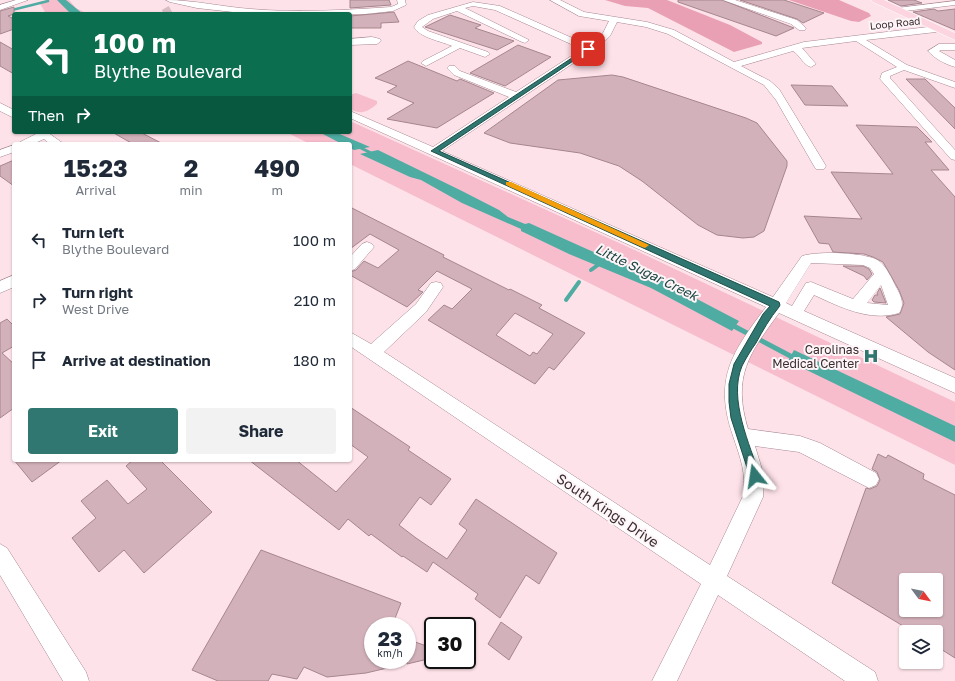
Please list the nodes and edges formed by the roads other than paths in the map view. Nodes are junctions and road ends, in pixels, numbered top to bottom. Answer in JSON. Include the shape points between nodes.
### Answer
{"nodes":[{"id":1,"x":24,"y":0,"type":"edge"},
{"id":2,"x":170,"y":0,"type":"edge"},
{"id":3,"x":401,"y":0,"type":"edge"},
{"id":4,"x":554,"y":0,"type":"edge"},
{"id":5,"x":727,"y":0,"type":"edge"},
{"id":6,"x":876,"y":0,"type":"edge"},
{"id":7,"x":186,"y":3,"type":"junction"},
{"id":8,"x":954,"y":3,"type":"edge"},
{"id":9,"x":0,"y":8,"type":"edge"},
{"id":10,"x":458,"y":8,"type":"junction"},
{"id":11,"x":171,"y":10,"type":"dead end"},
{"id":12,"x":897,"y":10,"type":"junction"},
{"id":13,"x":271,"y":12,"type":"edge"},
{"id":14,"x":341,"y":12,"type":"edge"},
{"id":15,"x":614,"y":20,"type":"junction"},
{"id":16,"x":802,"y":28,"type":"dead end"},
{"id":17,"x":936,"y":30,"type":"junction"},
{"id":18,"x":955,"y":37,"type":"edge"},
{"id":19,"x":857,"y":38,"type":"junction"},
{"id":20,"x":525,"y":40,"type":"dead end"},
{"id":21,"x":460,"y":45,"type":"junction"},
{"id":22,"x":943,"y":46,"type":"junction"},
{"id":23,"x":955,"y":47,"type":"edge"},
{"id":24,"x":794,"y":48,"type":"junction"},
{"id":25,"x":588,"y":49,"type":"junction"},
{"id":26,"x":955,"y":52,"type":"edge"},
{"id":27,"x":485,"y":54,"type":"dead end"},
{"id":28,"x":426,"y":63,"type":"dead end"},
{"id":29,"x":811,"y":64,"type":"dead end"},
{"id":30,"x":955,"y":64,"type":"edge"},
{"id":31,"x":733,"y":65,"type":"junction"},
{"id":32,"x":904,"y":67,"type":"junction"},
{"id":33,"x":452,"y":68,"type":"dead end"},
{"id":34,"x":955,"y":85,"type":"edge"},
{"id":35,"x":517,"y":96,"type":"junction"},
{"id":36,"x":0,"y":106,"type":"edge"},
{"id":37,"x":12,"y":114,"type":"edge"},
{"id":38,"x":352,"y":115,"type":"edge"},
{"id":39,"x":42,"y":134,"type":"edge"},
{"id":40,"x":28,"y":142,"type":"edge"},
{"id":41,"x":55,"y":142,"type":"edge"},
{"id":42,"x":12,"y":149,"type":"edge"},
{"id":43,"x":434,"y":151,"type":"junction"},
{"id":44,"x":0,"y":154,"type":"edge"},
{"id":45,"x":955,"y":157,"type":"edge"},
{"id":46,"x":820,"y":166,"type":"dead end"},
{"id":47,"x":367,"y":247,"type":"dead end"},
{"id":48,"x":352,"y":264,"type":"edge"},
{"id":49,"x":881,"y":275,"type":"junction"},
{"id":50,"x":793,"y":279,"type":"junction"},
{"id":51,"x":12,"y":281,"type":"edge"},
{"id":52,"x":436,"y":287,"type":"dead end"},
{"id":53,"x":811,"y":287,"type":"junction"},
{"id":54,"x":0,"y":288,"type":"edge"},
{"id":55,"x":856,"y":306,"type":"junction"},
{"id":56,"x":771,"y":311,"type":"junction"},
{"id":57,"x":795,"y":313,"type":"junction"},
{"id":58,"x":352,"y":339,"type":"edge"},
{"id":59,"x":372,"y":353,"type":"junction"},
{"id":60,"x":955,"y":386,"type":"edge"},
{"id":61,"x":742,"y":436,"type":"junction"},
{"id":62,"x":869,"y":479,"type":"dead end"},
{"id":63,"x":0,"y":555,"type":"edge"},
{"id":64,"x":714,"y":581,"type":"junction"},
{"id":65,"x":75,"y":680,"type":"edge"},
{"id":66,"x":664,"y":681,"type":"edge"},
{"id":67,"x":866,"y":681,"type":"edge"}],
"edges":[{"from":1,"to":9,"type":"street"},
{"from":2,"to":7,"type":"street"},
{"from":3,"to":14,"type":"street","via":[[402,5],[393,9]]},
{"from":4,"to":15,"type":"street","via":[[582,14]]},
{"from":5,"to":16,"type":"street","via":[[794,22]]},
{"from":6,"to":12,"type":"main road"},
{"from":7,"to":11,"type":"street"},
{"from":7,"to":13,"type":"street"},
{"from":8,"to":12,"type":"street"},
{"from":10,"to":20,"type":"street"},
{"from":10,"to":21,"type":"street","via":[[428,19],[418,26],[425,33]]},
{"from":10,"to":25,"type":"street","via":[[473,4],[490,6]]},
{"from":12,"to":17,"type":"main road"},
{"from":15,"to":25,"type":"street","via":[[607,34]]},
{"from":15,"to":31,"type":"street","via":[[665,29]]},
{"from":17,"to":18,"type":"main road"},
{"from":17,"to":19,"type":"street","name":"Loop Road"},
{"from":19,"to":24,"type":"street","name":"Loop Road"},
{"from":19,"to":32,"type":"street"},
{"from":21,"to":27,"type":"street"},
{"from":21,"to":28,"type":"street"},
{"from":22,"to":23,"type":"street"},
{"from":22,"to":26,"type":"street"},
{"from":22,"to":30,"type":"street","via":[[936,48],[935,54]]},
{"from":24,"to":29,"type":"street","via":[[804,54]]},
{"from":24,"to":31,"type":"street","name":"Loop Road"},
{"from":25,"to":35,"type":"street"},
{"from":31,"to":46,"type":"street","via":[[767,83],[775,91]]},
{"from":32,"to":34,"type":"street"},
{"from":32,"to":45,"type":"street","via":[[886,75],[886,80]]},
{"from":33,"to":35,"type":"street","via":[[457,73]]},
{"from":35,"to":43,"type":"street"},
{"from":36,"to":37,"type":"street"},
{"from":38,"to":43,"type":"street"},
{"from":39,"to":40,"type":"street"},
{"from":39,"to":41,"type":"street"},
{"from":42,"to":44,"type":"street"},
{"from":43,"to":56,"type":"street"},
{"from":47,"to":48,"type":"street"},
{"from":49,"to":50,"type":"street","via":[[875,265],[865,260],[813,258],[807,259]]},
{"from":49,"to":55,"type":"street"},
{"from":49,"to":55,"type":"street","via":[[895,299],[894,309],[870,310]]},
{"from":50,"to":53,"type":"street"},
{"from":50,"to":56,"type":"street"},
{"from":51,"to":54,"type":"street"},
{"from":52,"to":59,"type":"street","via":[[421,308]]},
{"from":53,"to":55,"type":"street"},
{"from":53,"to":57,"type":"street"},
{"from":56,"to":57,"type":"street"},
{"from":56,"to":61,"type":"street","via":[[737,367],[734,402]]},
{"from":57,"to":60,"type":"street"},
{"from":58,"to":59,"type":"street","name":"South Kings Drive"},
{"from":59,"to":64,"type":"street","name":"South Kings Drive"},
{"from":61,"to":62,"type":"street","via":[[800,444]]},
{"from":61,"to":64,"type":"street","via":[[755,476],[755,486]]},
{"from":63,"to":65,"type":"street"},
{"from":64,"to":66,"type":"street"},
{"from":64,"to":67,"type":"street","name":"South Kings Drive"}]}
